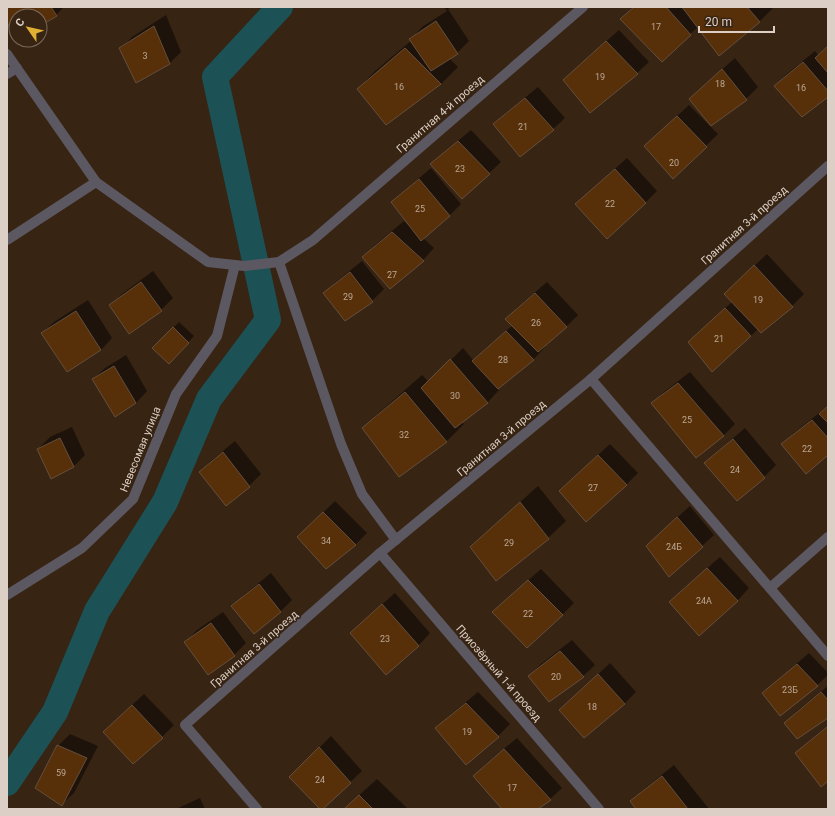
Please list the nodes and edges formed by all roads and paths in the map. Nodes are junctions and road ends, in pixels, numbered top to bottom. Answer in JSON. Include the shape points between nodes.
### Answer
{"nodes":[{"id":1,"x":583,"y":7,"type":"edge"},
{"id":2,"x":7,"y":54,"type":"edge"},
{"id":3,"x":17,"y":68,"type":"junction"},
{"id":4,"x":7,"y":74,"type":"edge"},
{"id":5,"x":828,"y":166,"type":"edge"},
{"id":6,"x":96,"y":182,"type":"junction"},
{"id":7,"x":7,"y":240,"type":"edge"},
{"id":8,"x":278,"y":262,"type":"junction"},
{"id":9,"x":239,"y":266,"type":"junction"},
{"id":10,"x":591,"y":379,"type":"junction"},
{"id":11,"x":828,"y":537,"type":"edge"},
{"id":12,"x":396,"y":540,"type":"junction"},
{"id":13,"x":380,"y":553,"type":"junction"},
{"id":14,"x":770,"y":588,"type":"junction"},
{"id":15,"x":7,"y":595,"type":"edge"},
{"id":16,"x":828,"y":656,"type":"edge"},
{"id":17,"x":257,"y":809,"type":"edge"},
{"id":18,"x":599,"y":809,"type":"edge"}],
"edges":[{"from":1,"to":8,"type":"street","name":"Гранитная 4-й проезд","via":[[313,240]]},
{"from":2,"to":3,"type":"street"},
{"from":3,"to":4,"type":"street"},
{"from":3,"to":6,"type":"street"},
{"from":5,"to":10,"type":"street","name":"Гранитная 3-й проезд"},
{"from":6,"to":7,"type":"street"},
{"from":6,"to":9,"type":"street","via":[[208,262]]},
{"from":8,"to":9,"type":"street"},
{"from":8,"to":12,"type":"street","via":[[341,444],[362,494]]},
{"from":9,"to":15,"type":"street","name":"Невесомая улица","via":[[218,336],[176,394],[133,499],[82,548]]},
{"from":10,"to":12,"type":"street","name":"Гранитная 3-й проезд"},
{"from":10,"to":14,"type":"street"},
{"from":11,"to":14,"type":"street"},
{"from":12,"to":13,"type":"street","name":"Гранитная 3-й проезд"},
{"from":13,"to":17,"type":"street","name":"Гранитная 3-й проезд","via":[[185,725]]},
{"from":13,"to":18,"type":"street","name":"Приозёрный 1-й проезд"},
{"from":14,"to":16,"type":"street"}]}
